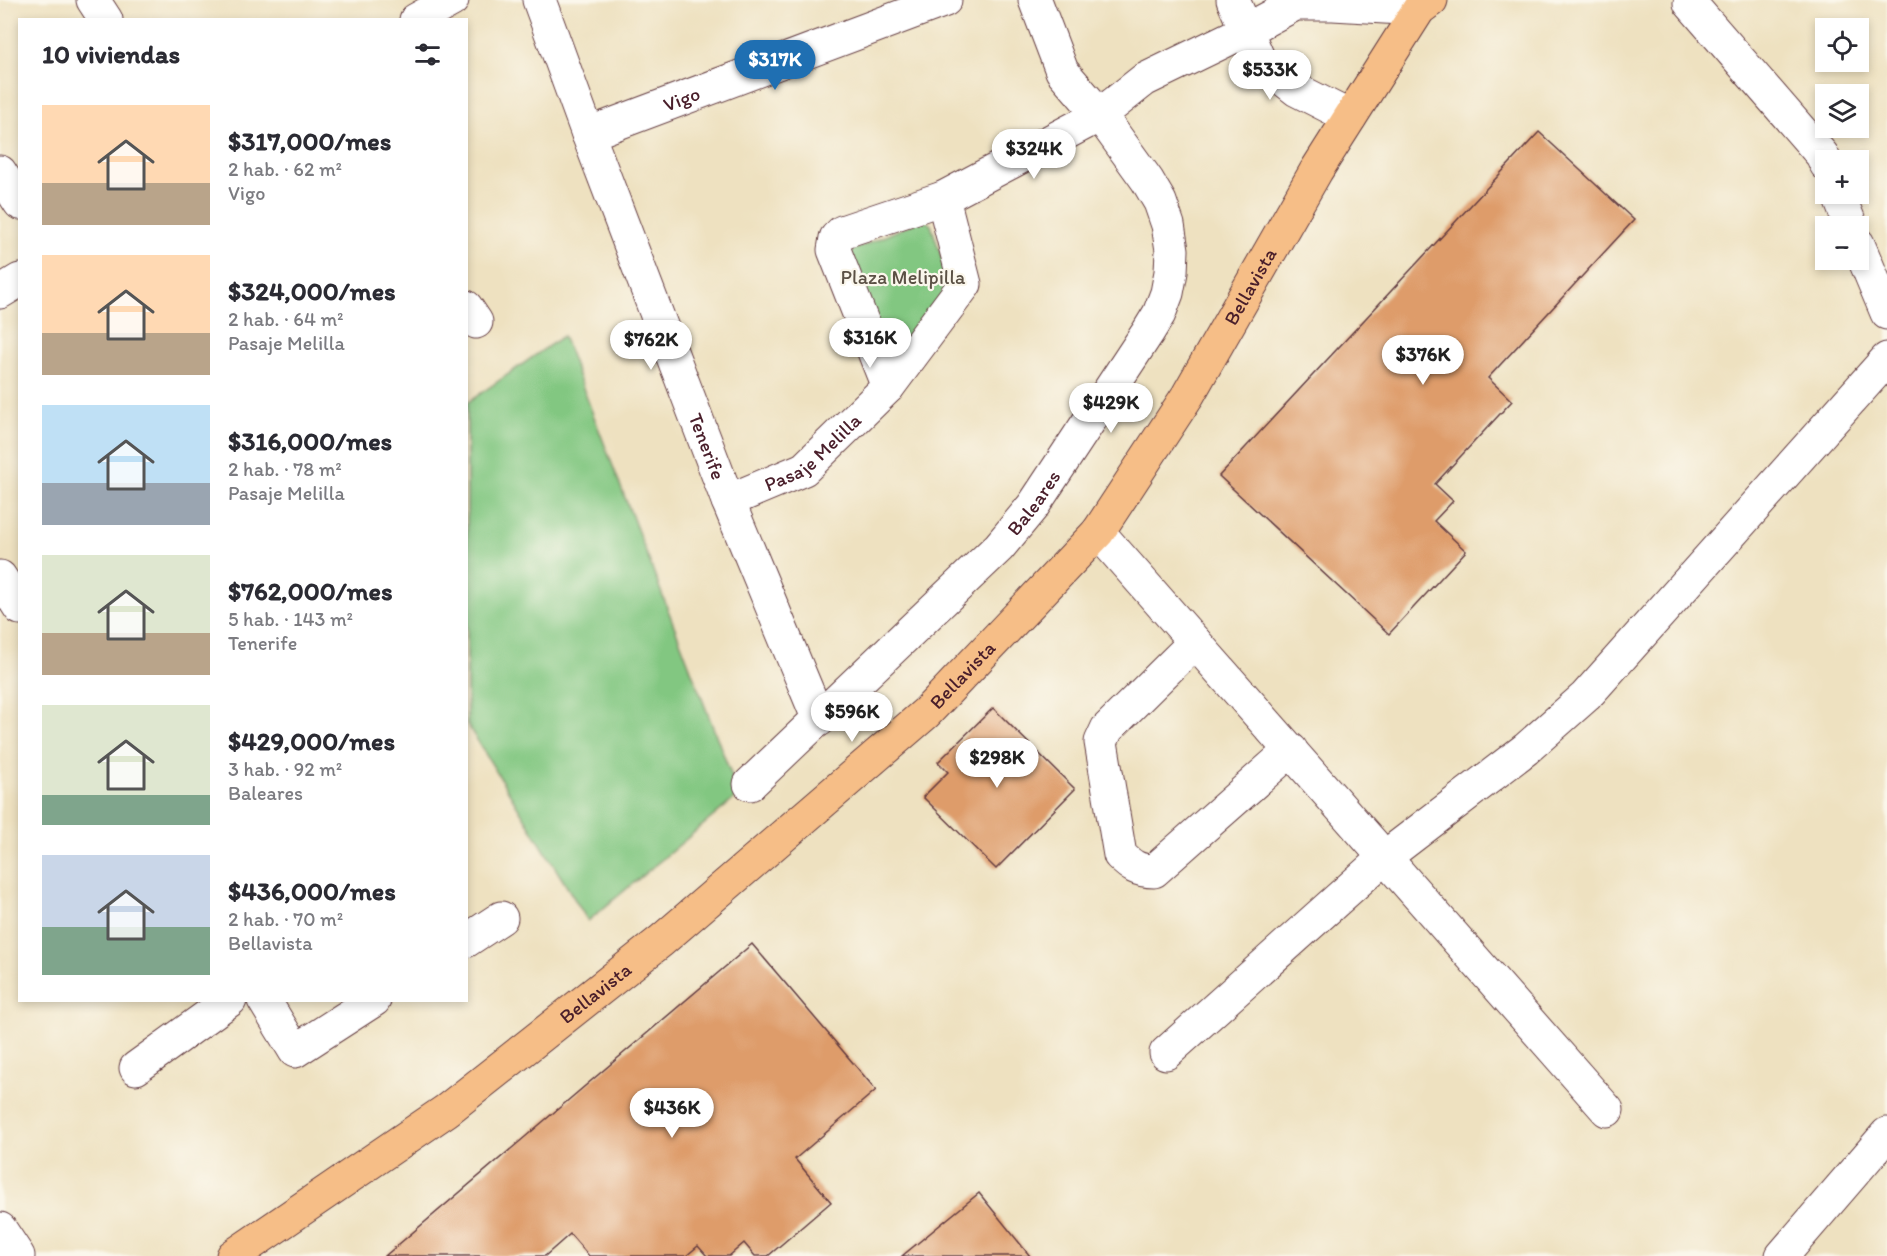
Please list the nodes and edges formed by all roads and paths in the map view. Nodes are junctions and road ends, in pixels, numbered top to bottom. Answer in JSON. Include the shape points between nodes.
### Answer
{"nodes":[{"id":1,"x":93,"y":0,"type":"edge"},
{"id":2,"x":452,"y":0,"type":"edge"},
{"id":3,"x":539,"y":0,"type":"edge"},
{"id":4,"x":945,"y":0,"type":"edge"},
{"id":5,"x":1035,"y":0,"type":"edge"},
{"id":6,"x":1233,"y":0,"type":"edge"},
{"id":7,"x":1294,"y":2,"type":"edge"},
{"id":8,"x":1690,"y":3,"type":"dead end"},
{"id":9,"x":1425,"y":4,"type":"edge"},
{"id":10,"x":105,"y":18,"type":"edge"},
{"id":11,"x":420,"y":18,"type":"edge"},
{"id":12,"x":1245,"y":31,"type":"junction"},
{"id":13,"x":1100,"y":116,"type":"junction"},
{"id":14,"x":1350,"y":117,"type":"junction"},
{"id":15,"x":588,"y":134,"type":"junction"},
{"id":16,"x":1818,"y":150,"type":"edge"},
{"id":17,"x":0,"y":172,"type":"edge"},
{"id":18,"x":943,"y":198,"type":"junction"},
{"id":19,"x":18,"y":200,"type":"edge"},
{"id":20,"x":1869,"y":270,"type":"edge"},
{"id":21,"x":18,"y":281,"type":"edge"},
{"id":22,"x":0,"y":292,"type":"edge"},
{"id":23,"x":1887,"y":313,"type":"edge"},
{"id":24,"x":1887,"y":359,"type":"edge"},
{"id":25,"x":888,"y":387,"type":"junction"},
{"id":26,"x":728,"y":501,"type":"junction"},
{"id":27,"x":1098,"y":532,"type":"junction"},
{"id":28,"x":0,"y":577,"type":"edge"},
{"id":29,"x":18,"y":605,"type":"edge"},
{"id":30,"x":1195,"y":642,"type":"junction"},
{"id":31,"x":819,"y":720,"type":"junction"},
{"id":32,"x":1291,"y":750,"type":"junction"},
{"id":33,"x":750,"y":784,"type":"dead end"},
{"id":34,"x":1385,"y":857,"type":"junction"},
{"id":35,"x":501,"y":918,"type":"dead end"},
{"id":36,"x":468,"y":940,"type":"edge"},
{"id":37,"x":227,"y":1002,"type":"edge"},
{"id":38,"x":265,"y":1002,"type":"edge"},
{"id":39,"x":371,"y":1002,"type":"edge"},
{"id":40,"x":1166,"y":1053,"type":"dead end"},
{"id":41,"x":136,"y":1068,"type":"dead end"},
{"id":42,"x":1607,"y":1110,"type":"dead end"},
{"id":43,"x":1887,"y":1134,"type":"edge"},
{"id":44,"x":0,"y":1229,"type":"edge"},
{"id":45,"x":18,"y":1256,"type":"edge"},
{"id":46,"x":234,"y":1256,"type":"edge"},
{"id":47,"x":1782,"y":1256,"type":"edge"}],
"edges":[{"from":1,"to":10,"type":"street"},
{"from":2,"to":11,"type":"street"},
{"from":3,"to":15,"type":"street","name":"Tenerife"},
{"from":4,"to":15,"type":"street","name":"Vigo"},
{"from":5,"to":13,"type":"street","name":"Baleares","via":[[1062,71]]},
{"from":6,"to":12,"type":"street"},
{"from":7,"to":9,"type":"street"},
{"from":7,"to":12,"type":"street"},
{"from":8,"to":16,"type":"street"},
{"from":9,"to":14,"type":"main road","name":"Bellavista"},
{"from":12,"to":13,"type":"street","via":[[1144,80]]},
{"from":12,"to":14,"type":"street","via":[[1259,60],[1297,90]]},
{"from":13,"to":18,"type":"street"},
{"from":13,"to":31,"type":"street","name":"Baleares","via":[[1147,180],[1168,225],[1172,272],[1159,314],[1034,506],[999,547]]},
{"from":14,"to":27,"type":"main road","name":"Bellavista","via":[[1188,395]]},
{"from":15,"to":26,"type":"street","name":"Tenerife"},
{"from":17,"to":19,"type":"street"},
{"from":18,"to":25,"type":"street","name":"Pasaje Melilla","via":[[965,284]]},
{"from":18,"to":25,"type":"street","via":[[842,232],[834,244]]},
{"from":20,"to":23,"type":"street"},
{"from":21,"to":22,"type":"street"},
{"from":24,"to":34,"type":"street","via":[[1586,696],[1526,749]]},
{"from":25,"to":26,"type":"street","name":"Pasaje Melilla","via":[[804,469]]},
{"from":26,"to":31,"type":"street","name":"Tenerife"},
{"from":27,"to":30,"type":"street"},
{"from":27,"to":46,"type":"main road","name":"Bellavista","via":[[926,713],[661,941],[447,1110]]},
{"from":28,"to":29,"type":"street"},
{"from":30,"to":32,"type":"street"},
{"from":30,"to":32,"type":"street","via":[[1107,729],[1101,742],[1120,855],[1142,871],[1154,871]]},
{"from":31,"to":33,"type":"street","name":"Baleares"},
{"from":32,"to":34,"type":"street"},
{"from":34,"to":40,"type":"street"},
{"from":34,"to":42,"type":"street"},
{"from":35,"to":36,"type":"street"},
{"from":37,"to":41,"type":"street"},
{"from":38,"to":39,"type":"street","via":[[296,1051]]},
{"from":43,"to":47,"type":"street"},
{"from":44,"to":45,"type":"street"}]}
